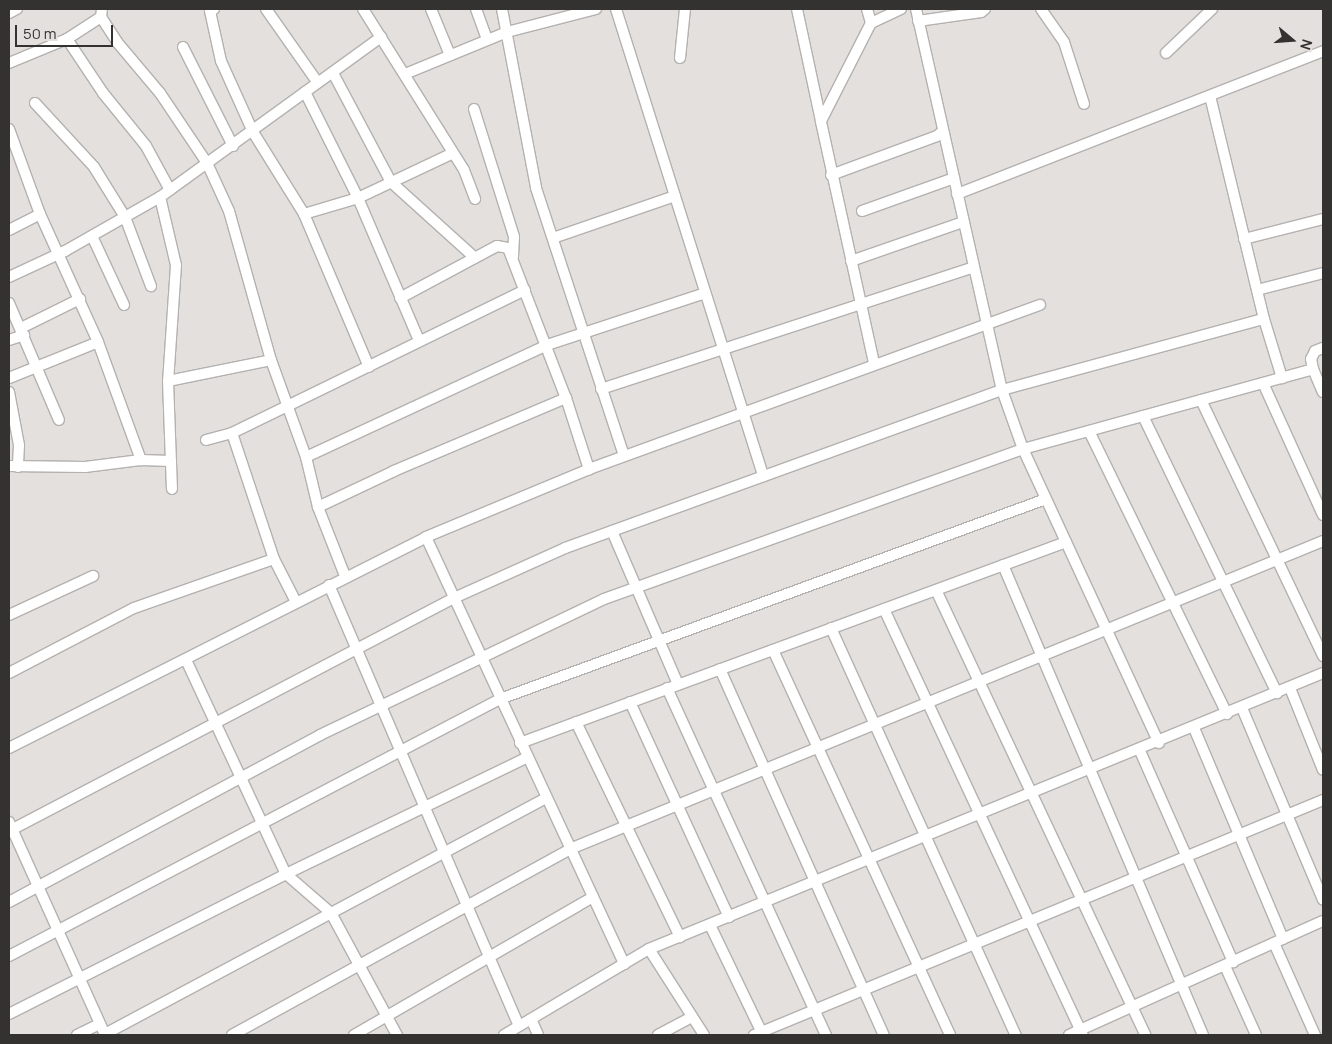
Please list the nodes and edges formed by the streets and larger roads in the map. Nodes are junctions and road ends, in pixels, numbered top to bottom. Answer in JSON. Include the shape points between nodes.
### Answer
{"nodes":[{"id":1,"x":17,"y":9,"type":"edge"},
{"id":2,"x":214,"y":9,"type":"edge"},
{"id":3,"x":266,"y":9,"type":"edge"},
{"id":4,"x":363,"y":9,"type":"edge"},
{"id":5,"x":431,"y":9,"type":"edge"},
{"id":6,"x":476,"y":9,"type":"edge"},
{"id":7,"x":502,"y":9,"type":"edge"},
{"id":8,"x":596,"y":9,"type":"edge"},
{"id":9,"x":616,"y":9,"type":"edge"},
{"id":10,"x":685,"y":9,"type":"edge"},
{"id":11,"x":797,"y":9,"type":"edge"},
{"id":12,"x":866,"y":9,"type":"edge"},
{"id":13,"x":901,"y":9,"type":"edge"},
{"id":14,"x":916,"y":9,"type":"edge"},
{"id":15,"x":985,"y":9,"type":"edge"},
{"id":16,"x":1041,"y":9,"type":"edge"},
{"id":17,"x":1212,"y":9,"type":"edge"},
{"id":18,"x":9,"y":13,"type":"edge"},
{"id":19,"x":101,"y":13,"type":"edge"},
{"id":20,"x":561,"y":13,"type":"edge"},
{"id":21,"x":918,"y":21,"type":"junction"},
{"id":22,"x":871,"y":23,"type":"junction"},
{"id":23,"x":507,"y":32,"type":"junction"},
{"id":24,"x":382,"y":37,"type":"junction"},
{"id":25,"x":67,"y":38,"type":"junction"},
{"id":26,"x":488,"y":40,"type":"junction"},
{"id":27,"x":183,"y":47,"type":"dead end"},
{"id":28,"x":1323,"y":51,"type":"edge"},
{"id":29,"x":1166,"y":53,"type":"dead end"},
{"id":30,"x":450,"y":55,"type":"junction"},
{"id":31,"x":680,"y":58,"type":"dead end"},
{"id":32,"x":9,"y":63,"type":"edge"},
{"id":33,"x":333,"y":72,"type":"junction"},
{"id":34,"x":405,"y":74,"type":"junction"},
{"id":35,"x":318,"y":83,"type":"junction"},
{"id":36,"x":305,"y":92,"type":"junction"},
{"id":37,"x":1210,"y":96,"type":"junction"},
{"id":38,"x":35,"y":103,"type":"dead end"},
{"id":39,"x":1084,"y":104,"type":"dead end"},
{"id":40,"x":474,"y":109,"type":"dead end"},
{"id":41,"x":821,"y":120,"type":"junction"},
{"id":42,"x":9,"y":129,"type":"edge"},
{"id":43,"x":943,"y":131,"type":"junction"},
{"id":44,"x":253,"y":132,"type":"junction"},
{"id":45,"x":232,"y":146,"type":"junction"},
{"id":46,"x":454,"y":153,"type":"junction"},
{"id":47,"x":207,"y":164,"type":"junction"},
{"id":48,"x":831,"y":175,"type":"junction"},
{"id":49,"x":954,"y":178,"type":"junction"},
{"id":50,"x":391,"y":182,"type":"junction"},
{"id":51,"x":170,"y":190,"type":"junction"},
{"id":52,"x":957,"y":194,"type":"junction"},
{"id":53,"x":675,"y":196,"type":"junction"},
{"id":54,"x":160,"y":197,"type":"junction"},
{"id":55,"x":358,"y":198,"type":"junction"},
{"id":56,"x":475,"y":199,"type":"dead end"},
{"id":57,"x":862,"y":211,"type":"dead end"},
{"id":58,"x":40,"y":214,"type":"junction"},
{"id":59,"x":304,"y":214,"type":"junction"},
{"id":60,"x":125,"y":217,"type":"junction"},
{"id":61,"x":1323,"y":219,"type":"edge"},
{"id":62,"x":963,"y":222,"type":"junction"},
{"id":63,"x":9,"y":230,"type":"edge"},
{"id":64,"x":92,"y":236,"type":"junction"},
{"id":65,"x":553,"y":238,"type":"junction"},
{"id":66,"x":1244,"y":239,"type":"junction"},
{"id":67,"x":59,"y":252,"type":"junction"},
{"id":68,"x":475,"y":258,"type":"junction"},
{"id":69,"x":513,"y":260,"type":"junction"},
{"id":70,"x":851,"y":261,"type":"junction"},
{"id":71,"x":974,"y":267,"type":"junction"},
{"id":72,"x":1323,"y":273,"type":"edge"},
{"id":73,"x":9,"y":278,"type":"edge"},
{"id":74,"x":151,"y":286,"type":"dead end"},
{"id":75,"x":525,"y":290,"type":"junction"},
{"id":76,"x":1257,"y":290,"type":"junction"},
{"id":77,"x":705,"y":292,"type":"junction"},
{"id":78,"x":400,"y":298,"type":"junction"},
{"id":79,"x":80,"y":299,"type":"junction"},
{"id":80,"x":9,"y":303,"type":"edge"},
{"id":81,"x":860,"y":303,"type":"junction"},
{"id":82,"x":124,"y":305,"type":"dead end"},
{"id":83,"x":1040,"y":305,"type":"dead end"},
{"id":84,"x":1264,"y":319,"type":"junction"},
{"id":85,"x":986,"y":322,"type":"junction"},
{"id":86,"x":22,"y":332,"type":"junction"},
{"id":87,"x":585,"y":332,"type":"junction"},
{"id":88,"x":9,"y":340,"type":"edge"},
{"id":89,"x":419,"y":340,"type":"junction"},
{"id":90,"x":98,"y":342,"type":"junction"},
{"id":91,"x":547,"y":345,"type":"junction"},
{"id":92,"x":1323,"y":348,"type":"edge"},
{"id":93,"x":723,"y":349,"type":"junction"},
{"id":94,"x":271,"y":360,"type":"junction"},
{"id":95,"x":874,"y":363,"type":"junction"},
{"id":96,"x":35,"y":367,"type":"junction"},
{"id":97,"x":369,"y":367,"type":"junction"},
{"id":98,"x":1313,"y":370,"type":"junction"},
{"id":99,"x":9,"y":378,"type":"edge"},
{"id":100,"x":1282,"y":378,"type":"junction"},
{"id":101,"x":168,"y":381,"type":"junction"},
{"id":102,"x":1263,"y":383,"type":"junction"},
{"id":103,"x":601,"y":389,"type":"junction"},
{"id":104,"x":1002,"y":390,"type":"junction"},
{"id":105,"x":9,"y":392,"type":"edge"},
{"id":106,"x":1323,"y":392,"type":"edge"},
{"id":107,"x":566,"y":398,"type":"junction"},
{"id":108,"x":1201,"y":400,"type":"junction"},
{"id":109,"x":287,"y":406,"type":"junction"},
{"id":110,"x":742,"y":412,"type":"junction"},
{"id":111,"x":1143,"y":416,"type":"junction"},
{"id":112,"x":59,"y":420,"type":"dead end"},
{"id":113,"x":1089,"y":431,"type":"junction"},
{"id":114,"x":232,"y":433,"type":"junction"},
{"id":115,"x":206,"y":440,"type":"dead end"},
{"id":116,"x":1023,"y":450,"type":"junction"},
{"id":117,"x":306,"y":456,"type":"junction"},
{"id":118,"x":624,"y":456,"type":"junction"},
{"id":119,"x":141,"y":460,"type":"junction"},
{"id":120,"x":171,"y":461,"type":"junction"},
{"id":121,"x":14,"y":466,"type":"edge"},
{"id":122,"x":589,"y":469,"type":"junction"},
{"id":123,"x":763,"y":476,"type":"junction"},
{"id":124,"x":172,"y":489,"type":"dead end"},
{"id":125,"x":1046,"y":499,"type":"junction"},
{"id":126,"x":318,"y":507,"type":"junction"},
{"id":127,"x":1323,"y":515,"type":"edge"},
{"id":128,"x":612,"y":531,"type":"junction"},
{"id":129,"x":426,"y":537,"type":"junction"},
{"id":130,"x":1323,"y":541,"type":"edge"},
{"id":131,"x":1066,"y":542,"type":"junction"},
{"id":132,"x":274,"y":558,"type":"junction"},
{"id":133,"x":1277,"y":560,"type":"junction"},
{"id":134,"x":1003,"y":565,"type":"junction"},
{"id":135,"x":93,"y":576,"type":"dead end"},
{"id":136,"x":345,"y":576,"type":"junction"},
{"id":137,"x":1223,"y":582,"type":"junction"},
{"id":138,"x":329,"y":585,"type":"junction"},
{"id":139,"x":636,"y":587,"type":"junction"},
{"id":140,"x":936,"y":590,"type":"junction"},
{"id":141,"x":454,"y":598,"type":"junction"},
{"id":142,"x":296,"y":602,"type":"junction"},
{"id":143,"x":1172,"y":603,"type":"junction"},
{"id":144,"x":884,"y":609,"type":"junction"},
{"id":145,"x":9,"y":615,"type":"edge"},
{"id":146,"x":831,"y":628,"type":"junction"},
{"id":147,"x":1106,"y":630,"type":"junction"},
{"id":148,"x":659,"y":640,"type":"junction"},
{"id":149,"x":358,"y":648,"type":"junction"},
{"id":150,"x":773,"y":650,"type":"junction"},
{"id":151,"x":1041,"y":656,"type":"junction"},
{"id":152,"x":1323,"y":656,"type":"edge"},
{"id":153,"x":481,"y":657,"type":"junction"},
{"id":154,"x":186,"y":660,"type":"junction"},
{"id":155,"x":720,"y":669,"type":"junction"},
{"id":156,"x":1323,"y":673,"type":"edge"},
{"id":157,"x":9,"y":674,"type":"edge"},
{"id":158,"x":979,"y":682,"type":"junction"},
{"id":159,"x":678,"y":684,"type":"junction"},
{"id":160,"x":667,"y":688,"type":"junction"},
{"id":161,"x":1290,"y":688,"type":"junction"},
{"id":162,"x":1277,"y":693,"type":"junction"},
{"id":163,"x":500,"y":699,"type":"junction"},
{"id":164,"x":630,"y":702,"type":"junction"},
{"id":165,"x":928,"y":702,"type":"junction"},
{"id":166,"x":382,"y":705,"type":"junction"},
{"id":167,"x":1242,"y":708,"type":"junction"},
{"id":168,"x":1227,"y":714,"type":"junction"},
{"id":169,"x":576,"y":722,"type":"junction"},
{"id":170,"x":215,"y":723,"type":"junction"},
{"id":171,"x":874,"y":724,"type":"junction"},
{"id":172,"x":1194,"y":728,"type":"junction"},
{"id":173,"x":520,"y":743,"type":"junction"},
{"id":174,"x":1159,"y":743,"type":"junction"},
{"id":175,"x":818,"y":747,"type":"junction"},
{"id":176,"x":9,"y":748,"type":"edge"},
{"id":177,"x":401,"y":749,"type":"junction"},
{"id":178,"x":1140,"y":751,"type":"junction"},
{"id":179,"x":526,"y":758,"type":"junction"},
{"id":180,"x":765,"y":769,"type":"junction"},
{"id":181,"x":1323,"y":770,"type":"edge"},
{"id":182,"x":1090,"y":771,"type":"junction"},
{"id":183,"x":240,"y":778,"type":"junction"},
{"id":184,"x":714,"y":790,"type":"junction"},
{"id":185,"x":1032,"y":795,"type":"junction"},
{"id":186,"x":546,"y":798,"type":"junction"},
{"id":187,"x":1323,"y":800,"type":"edge"},
{"id":188,"x":677,"y":805,"type":"junction"},
{"id":189,"x":426,"y":806,"type":"junction"},
{"id":190,"x":981,"y":815,"type":"junction"},
{"id":191,"x":1287,"y":815,"type":"junction"},
{"id":192,"x":262,"y":822,"type":"junction"},
{"id":193,"x":626,"y":825,"type":"junction"},
{"id":194,"x":10,"y":827,"type":"edge"},
{"id":195,"x":1239,"y":834,"type":"junction"},
{"id":196,"x":926,"y":838,"type":"junction"},
{"id":197,"x":570,"y":849,"type":"junction"},
{"id":198,"x":446,"y":852,"type":"junction"},
{"id":199,"x":1186,"y":856,"type":"junction"},
{"id":200,"x":869,"y":860,"type":"junction"},
{"id":201,"x":286,"y":874,"type":"junction"},
{"id":202,"x":1135,"y":877,"type":"junction"},
{"id":203,"x":815,"y":882,"type":"junction"},
{"id":204,"x":38,"y":887,"type":"junction"},
{"id":205,"x":593,"y":897,"type":"junction"},
{"id":206,"x":1082,"y":900,"type":"junction"},
{"id":207,"x":1323,"y":900,"type":"edge"},
{"id":208,"x":9,"y":902,"type":"edge"},
{"id":209,"x":765,"y":902,"type":"junction"},
{"id":210,"x":468,"y":905,"type":"junction"},
{"id":211,"x":331,"y":913,"type":"junction"},
{"id":212,"x":729,"y":917,"type":"junction"},
{"id":213,"x":1030,"y":921,"type":"junction"},
{"id":214,"x":1323,"y":921,"type":"edge"},
{"id":215,"x":710,"y":925,"type":"junction"},
{"id":216,"x":58,"y":930,"type":"junction"},
{"id":217,"x":680,"y":937,"type":"junction"},
{"id":218,"x":1279,"y":941,"type":"junction"},
{"id":219,"x":974,"y":944,"type":"junction"},
{"id":220,"x":649,"y":949,"type":"junction"},
{"id":221,"x":9,"y":956,"type":"edge"},
{"id":222,"x":490,"y":957,"type":"junction"},
{"id":223,"x":624,"y":964,"type":"junction"},
{"id":224,"x":1229,"y":964,"type":"junction"},
{"id":225,"x":359,"y":965,"type":"junction"},
{"id":226,"x":918,"y":967,"type":"junction"},
{"id":227,"x":79,"y":977,"type":"junction"},
{"id":228,"x":1181,"y":985,"type":"junction"},
{"id":229,"x":864,"y":990,"type":"junction"},
{"id":230,"x":1132,"y":1007,"type":"junction"},
{"id":231,"x":814,"y":1010,"type":"junction"},
{"id":232,"x":9,"y":1014,"type":"edge"},
{"id":233,"x":386,"y":1016,"type":"junction"},
{"id":234,"x":692,"y":1017,"type":"junction"},
{"id":235,"x":531,"y":1019,"type":"junction"},
{"id":236,"x":100,"y":1024,"type":"junction"},
{"id":237,"x":519,"y":1026,"type":"junction"},
{"id":238,"x":1082,"y":1033,"type":"edge"},
{"id":239,"x":759,"y":1034,"type":"edge"},
{"id":240,"x":78,"y":1035,"type":"edge"},
{"id":241,"x":105,"y":1035,"type":"edge"},
{"id":242,"x":232,"y":1035,"type":"edge"},
{"id":243,"x":354,"y":1035,"type":"edge"},
{"id":244,"x":397,"y":1035,"type":"edge"},
{"id":245,"x":504,"y":1035,"type":"edge"},
{"id":246,"x":538,"y":1035,"type":"edge"},
{"id":247,"x":658,"y":1035,"type":"edge"},
{"id":248,"x":704,"y":1035,"type":"edge"},
{"id":249,"x":826,"y":1035,"type":"edge"},
{"id":250,"x":884,"y":1035,"type":"edge"},
{"id":251,"x":950,"y":1035,"type":"edge"},
{"id":252,"x":1016,"y":1035,"type":"edge"},
{"id":253,"x":1069,"y":1035,"type":"edge"},
{"id":254,"x":1145,"y":1035,"type":"edge"},
{"id":255,"x":1203,"y":1035,"type":"edge"},
{"id":256,"x":1256,"y":1035,"type":"edge"},
{"id":257,"x":1315,"y":1035,"type":"edge"}],
"edges":[{"from":1,"to":18,"type":"street"},
{"from":2,"to":44,"type":"street","via":[[210,11],[221,60]]},
{"from":3,"to":35,"type":"street"},
{"from":4,"to":24,"type":"street"},
{"from":5,"to":30,"type":"street"},
{"from":6,"to":26,"type":"street"},
{"from":7,"to":23,"type":"street"},
{"from":8,"to":20,"type":"street"},
{"from":9,"to":53,"type":"street"},
{"from":10,"to":31,"type":"street"},
{"from":11,"to":41,"type":"street"},
{"from":12,"to":22,"type":"street"},
{"from":13,"to":22,"type":"street"},
{"from":14,"to":21,"type":"street"},
{"from":15,"to":21,"type":"street"},
{"from":16,"to":39,"type":"street","via":[[1064,42]]},
{"from":17,"to":29,"type":"street"},
{"from":19,"to":25,"type":"street"},
{"from":19,"to":47,"type":"street","via":[[117,42],[160,93]]},
{"from":20,"to":23,"type":"street"},
{"from":21,"to":43,"type":"street"},
{"from":22,"to":41,"type":"street"},
{"from":23,"to":26,"type":"street"},
{"from":23,"to":65,"type":"street","via":[[536,188]]},
{"from":24,"to":33,"type":"street"},
{"from":24,"to":34,"type":"street"},
{"from":25,"to":32,"type":"street"},
{"from":25,"to":51,"type":"street","via":[[103,93],[146,146]]},
{"from":26,"to":30,"type":"street"},
{"from":27,"to":45,"type":"street"},
{"from":28,"to":37,"type":"street"},
{"from":30,"to":34,"type":"street"},
{"from":33,"to":35,"type":"street"},
{"from":33,"to":50,"type":"street"},
{"from":34,"to":46,"type":"street"},
{"from":35,"to":36,"type":"street"},
{"from":36,"to":44,"type":"street"},
{"from":36,"to":55,"type":"street"},
{"from":37,"to":52,"type":"street"},
{"from":37,"to":66,"type":"street"},
{"from":38,"to":60,"type":"street","via":[[94,167]]},
{"from":40,"to":69,"type":"street","via":[[514,237]]},
{"from":41,"to":48,"type":"street"},
{"from":42,"to":58,"type":"street"},
{"from":43,"to":48,"type":"street"},
{"from":43,"to":49,"type":"street"},
{"from":44,"to":45,"type":"street"},
{"from":44,"to":59,"type":"street"},
{"from":45,"to":47,"type":"street"},
{"from":46,"to":50,"type":"street"},
{"from":46,"to":56,"type":"street"},
{"from":47,"to":51,"type":"street"},
{"from":47,"to":94,"type":"street","via":[[229,211]]},
{"from":48,"to":70,"type":"street"},
{"from":49,"to":52,"type":"street"},
{"from":49,"to":57,"type":"street"},
{"from":50,"to":55,"type":"street"},
{"from":50,"to":68,"type":"street"},
{"from":51,"to":54,"type":"street"},
{"from":52,"to":62,"type":"street"},
{"from":53,"to":65,"type":"street"},
{"from":53,"to":77,"type":"street"},
{"from":54,"to":60,"type":"street"},
{"from":54,"to":101,"type":"street","via":[[176,265]]},
{"from":55,"to":59,"type":"street"},
{"from":55,"to":78,"type":"street"},
{"from":58,"to":63,"type":"street"},
{"from":58,"to":67,"type":"street"},
{"from":59,"to":97,"type":"street"},
{"from":60,"to":64,"type":"street"},
{"from":60,"to":74,"type":"street"},
{"from":61,"to":66,"type":"street"},
{"from":62,"to":70,"type":"street"},
{"from":62,"to":71,"type":"street"},
{"from":64,"to":67,"type":"street"},
{"from":64,"to":82,"type":"street"},
{"from":65,"to":87,"type":"street"},
{"from":66,"to":76,"type":"street"},
{"from":67,"to":73,"type":"street"},
{"from":67,"to":79,"type":"street"},
{"from":68,"to":69,"type":"street","via":[[497,246],[508,248]]},
{"from":68,"to":78,"type":"street"},
{"from":69,"to":75,"type":"street"},
{"from":70,"to":81,"type":"street"},
{"from":71,"to":81,"type":"street"},
{"from":71,"to":85,"type":"street"},
{"from":72,"to":76,"type":"street"},
{"from":75,"to":89,"type":"street"},
{"from":75,"to":91,"type":"street"},
{"from":76,"to":84,"type":"street"},
{"from":77,"to":87,"type":"street"},
{"from":77,"to":93,"type":"street"},
{"from":78,"to":89,"type":"street"},
{"from":79,"to":86,"type":"street"},
{"from":79,"to":90,"type":"street"},
{"from":80,"to":86,"type":"street"},
{"from":81,"to":93,"type":"street"},
{"from":81,"to":95,"type":"street"},
{"from":83,"to":85,"type":"street"},
{"from":84,"to":100,"type":"street"},
{"from":84,"to":104,"type":"street"},
{"from":85,"to":95,"type":"street"},
{"from":85,"to":104,"type":"street"},
{"from":86,"to":88,"type":"street"},
{"from":86,"to":96,"type":"street"},
{"from":87,"to":91,"type":"street"},
{"from":87,"to":103,"type":"street"},
{"from":89,"to":97,"type":"street"},
{"from":90,"to":96,"type":"street"},
{"from":90,"to":119,"type":"street"},
{"from":91,"to":107,"type":"street"},
{"from":91,"to":117,"type":"street"},
{"from":92,"to":98,"type":"street","via":[[1315,351],[1311,359]]},
{"from":93,"to":103,"type":"street"},
{"from":93,"to":110,"type":"street"},
{"from":94,"to":101,"type":"street"},
{"from":94,"to":109,"type":"street"},
{"from":95,"to":110,"type":"street"},
{"from":96,"to":99,"type":"street"},
{"from":96,"to":112,"type":"street"},
{"from":97,"to":109,"type":"street"},
{"from":98,"to":100,"type":"street"},
{"from":98,"to":106,"type":"street"},
{"from":100,"to":102,"type":"street"},
{"from":101,"to":120,"type":"street"},
{"from":102,"to":108,"type":"street"},
{"from":102,"to":127,"type":"street"},
{"from":103,"to":118,"type":"street"},
{"from":104,"to":116,"type":"street"},
{"from":104,"to":123,"type":"street"},
{"from":105,"to":121,"type":"street","via":[[19,445]]},
{"from":107,"to":122,"type":"street"},
{"from":107,"to":126,"type":"street"},
{"from":108,"to":111,"type":"street"},
{"from":108,"to":133,"type":"street"},
{"from":109,"to":114,"type":"street"},
{"from":109,"to":117,"type":"street"},
{"from":110,"to":118,"type":"street"},
{"from":110,"to":123,"type":"street"},
{"from":111,"to":113,"type":"street"},
{"from":111,"to":137,"type":"street"},
{"from":113,"to":116,"type":"street"},
{"from":113,"to":143,"type":"street"},
{"from":114,"to":115,"type":"street"},
{"from":114,"to":132,"type":"street"},
{"from":116,"to":125,"type":"street"},
{"from":116,"to":139,"type":"street"},
{"from":117,"to":126,"type":"street"},
{"from":118,"to":122,"type":"street"},
{"from":119,"to":120,"type":"street"},
{"from":119,"to":121,"type":"street","via":[[85,467]]},
{"from":120,"to":124,"type":"street"},
{"from":122,"to":129,"type":"street"},
{"from":123,"to":128,"type":"street"},
{"from":125,"to":131,"type":"street"},
{"from":125,"to":148,"type":"street"},
{"from":126,"to":136,"type":"street"},
{"from":128,"to":139,"type":"street"},
{"from":128,"to":141,"type":"street","via":[[564,548]]},
{"from":129,"to":136,"type":"street"},
{"from":129,"to":141,"type":"street"},
{"from":130,"to":133,"type":"street"},
{"from":131,"to":134,"type":"street"},
{"from":131,"to":147,"type":"street"},
{"from":132,"to":142,"type":"street"},
{"from":132,"to":157,"type":"street","via":[[134,608]]},
{"from":133,"to":137,"type":"street"},
{"from":133,"to":152,"type":"street"},
{"from":134,"to":140,"type":"street"},
{"from":134,"to":151,"type":"street"},
{"from":135,"to":145,"type":"street"},
{"from":136,"to":138,"type":"street"},
{"from":137,"to":143,"type":"street"},
{"from":137,"to":162,"type":"street"},
{"from":138,"to":142,"type":"street"},
{"from":138,"to":149,"type":"street"},
{"from":139,"to":148,"type":"street"},
{"from":139,"to":153,"type":"street","via":[[604,598]]},
{"from":140,"to":144,"type":"street"},
{"from":140,"to":158,"type":"street"},
{"from":141,"to":149,"type":"street"},
{"from":141,"to":153,"type":"street"},
{"from":142,"to":154,"type":"street"},
{"from":143,"to":147,"type":"street"},
{"from":143,"to":168,"type":"street"},
{"from":144,"to":146,"type":"street"},
{"from":144,"to":165,"type":"street"},
{"from":146,"to":150,"type":"street"},
{"from":146,"to":171,"type":"street"},
{"from":147,"to":151,"type":"street"},
{"from":147,"to":174,"type":"street"},
{"from":148,"to":159,"type":"street"},
{"from":148,"to":163,"type":"street"},
{"from":149,"to":166,"type":"street"},
{"from":149,"to":170,"type":"street"},
{"from":150,"to":155,"type":"street"},
{"from":150,"to":175,"type":"street"},
{"from":151,"to":158,"type":"street"},
{"from":151,"to":182,"type":"street"},
{"from":153,"to":163,"type":"street"},
{"from":153,"to":166,"type":"street"},
{"from":154,"to":170,"type":"street"},
{"from":154,"to":176,"type":"street"},
{"from":155,"to":159,"type":"street"},
{"from":155,"to":180,"type":"street"},
{"from":156,"to":161,"type":"street"},
{"from":158,"to":165,"type":"street"},
{"from":158,"to":185,"type":"street"},
{"from":159,"to":160,"type":"street"},
{"from":160,"to":164,"type":"street"},
{"from":160,"to":184,"type":"street"},
{"from":161,"to":162,"type":"street"},
{"from":161,"to":181,"type":"street"},
{"from":162,"to":167,"type":"street"},
{"from":163,"to":173,"type":"street"},
{"from":163,"to":177,"type":"street"},
{"from":164,"to":169,"type":"street"},
{"from":164,"to":188,"type":"street"},
{"from":165,"to":171,"type":"street"},
{"from":165,"to":190,"type":"street"},
{"from":166,"to":177,"type":"street"},
{"from":166,"to":183,"type":"street"},
{"from":167,"to":168,"type":"street"},
{"from":167,"to":191,"type":"street"},
{"from":168,"to":172,"type":"street"},
{"from":169,"to":173,"type":"street"},
{"from":169,"to":193,"type":"street"},
{"from":170,"to":183,"type":"street"},
{"from":170,"to":194,"type":"street"},
{"from":171,"to":175,"type":"street"},
{"from":171,"to":196,"type":"street"},
{"from":172,"to":174,"type":"street"},
{"from":172,"to":195,"type":"street"},
{"from":173,"to":179,"type":"street"},
{"from":174,"to":178,"type":"street"},
{"from":175,"to":180,"type":"street"},
{"from":175,"to":200,"type":"street"},
{"from":177,"to":189,"type":"street"},
{"from":177,"to":192,"type":"street"},
{"from":178,"to":182,"type":"street"},
{"from":178,"to":199,"type":"street"},
{"from":179,"to":186,"type":"street"},
{"from":179,"to":189,"type":"street"},
{"from":180,"to":184,"type":"street"},
{"from":180,"to":203,"type":"street"},
{"from":182,"to":185,"type":"street"},
{"from":182,"to":202,"type":"street"},
{"from":183,"to":192,"type":"street"},
{"from":183,"to":204,"type":"street"},
{"from":184,"to":188,"type":"street"},
{"from":184,"to":209,"type":"street"},
{"from":185,"to":190,"type":"street"},
{"from":185,"to":206,"type":"street"},
{"from":186,"to":197,"type":"street"},
{"from":186,"to":198,"type":"street"},
{"from":187,"to":191,"type":"street"},
{"from":188,"to":193,"type":"street"},
{"from":188,"to":212,"type":"street"},
{"from":189,"to":198,"type":"street"},
{"from":189,"to":201,"type":"street"},
{"from":190,"to":196,"type":"street"},
{"from":190,"to":213,"type":"street"},
{"from":191,"to":195,"type":"street"},
{"from":191,"to":207,"type":"street"},
{"from":192,"to":201,"type":"street"},
{"from":192,"to":216,"type":"street"},
{"from":193,"to":197,"type":"street"},
{"from":193,"to":217,"type":"street"},
{"from":194,"to":204,"type":"street"},
{"from":195,"to":199,"type":"street"},
{"from":195,"to":218,"type":"street"},
{"from":196,"to":200,"type":"street"},
{"from":196,"to":219,"type":"street"},
{"from":197,"to":205,"type":"street"},
{"from":197,"to":210,"type":"street"},
{"from":198,"to":210,"type":"street"},
{"from":198,"to":211,"type":"street"},
{"from":199,"to":202,"type":"street"},
{"from":199,"to":224,"type":"street"},
{"from":200,"to":203,"type":"street"},
{"from":200,"to":226,"type":"street"},
{"from":201,"to":211,"type":"street"},
{"from":201,"to":227,"type":"street"},
{"from":202,"to":206,"type":"street"},
{"from":202,"to":228,"type":"street"},
{"from":203,"to":209,"type":"street"},
{"from":203,"to":229,"type":"street"},
{"from":204,"to":208,"type":"street"},
{"from":204,"to":216,"type":"street"},
{"from":205,"to":222,"type":"street"},
{"from":205,"to":223,"type":"street"},
{"from":206,"to":213,"type":"street"},
{"from":206,"to":230,"type":"street"},
{"from":209,"to":212,"type":"street"},
{"from":209,"to":231,"type":"street"},
{"from":210,"to":222,"type":"street"},
{"from":210,"to":225,"type":"street"},
{"from":211,"to":225,"type":"street"},
{"from":211,"to":241,"type":"street"},
{"from":212,"to":215,"type":"street"},
{"from":213,"to":219,"type":"street"},
{"from":213,"to":238,"type":"street"},
{"from":214,"to":218,"type":"street"},
{"from":215,"to":217,"type":"street"},
{"from":215,"to":239,"type":"street"},
{"from":216,"to":221,"type":"street"},
{"from":216,"to":227,"type":"street"},
{"from":217,"to":220,"type":"street"},
{"from":218,"to":224,"type":"street"},
{"from":218,"to":257,"type":"street"},
{"from":219,"to":226,"type":"street"},
{"from":219,"to":252,"type":"street"},
{"from":220,"to":223,"type":"street"},
{"from":220,"to":234,"type":"street"},
{"from":222,"to":233,"type":"street"},
{"from":222,"to":237,"type":"street"},
{"from":223,"to":235,"type":"street"},
{"from":224,"to":228,"type":"street"},
{"from":224,"to":256,"type":"street"},
{"from":225,"to":233,"type":"street"},
{"from":225,"to":242,"type":"street"},
{"from":226,"to":229,"type":"street"},
{"from":226,"to":251,"type":"street"},
{"from":227,"to":232,"type":"street"},
{"from":227,"to":236,"type":"street"},
{"from":228,"to":230,"type":"street"},
{"from":228,"to":255,"type":"street"},
{"from":229,"to":231,"type":"street"},
{"from":229,"to":250,"type":"street"},
{"from":230,"to":238,"type":"street"},
{"from":230,"to":254,"type":"street"},
{"from":231,"to":239,"type":"street"},
{"from":231,"to":249,"type":"street"},
{"from":233,"to":243,"type":"street"},
{"from":233,"to":244,"type":"street"},
{"from":234,"to":247,"type":"street"},
{"from":234,"to":248,"type":"street"},
{"from":235,"to":237,"type":"street"},
{"from":235,"to":246,"type":"street"},
{"from":236,"to":240,"type":"street"},
{"from":236,"to":241,"type":"street"},
{"from":237,"to":245,"type":"street"},
{"from":238,"to":253,"type":"street"}]}
